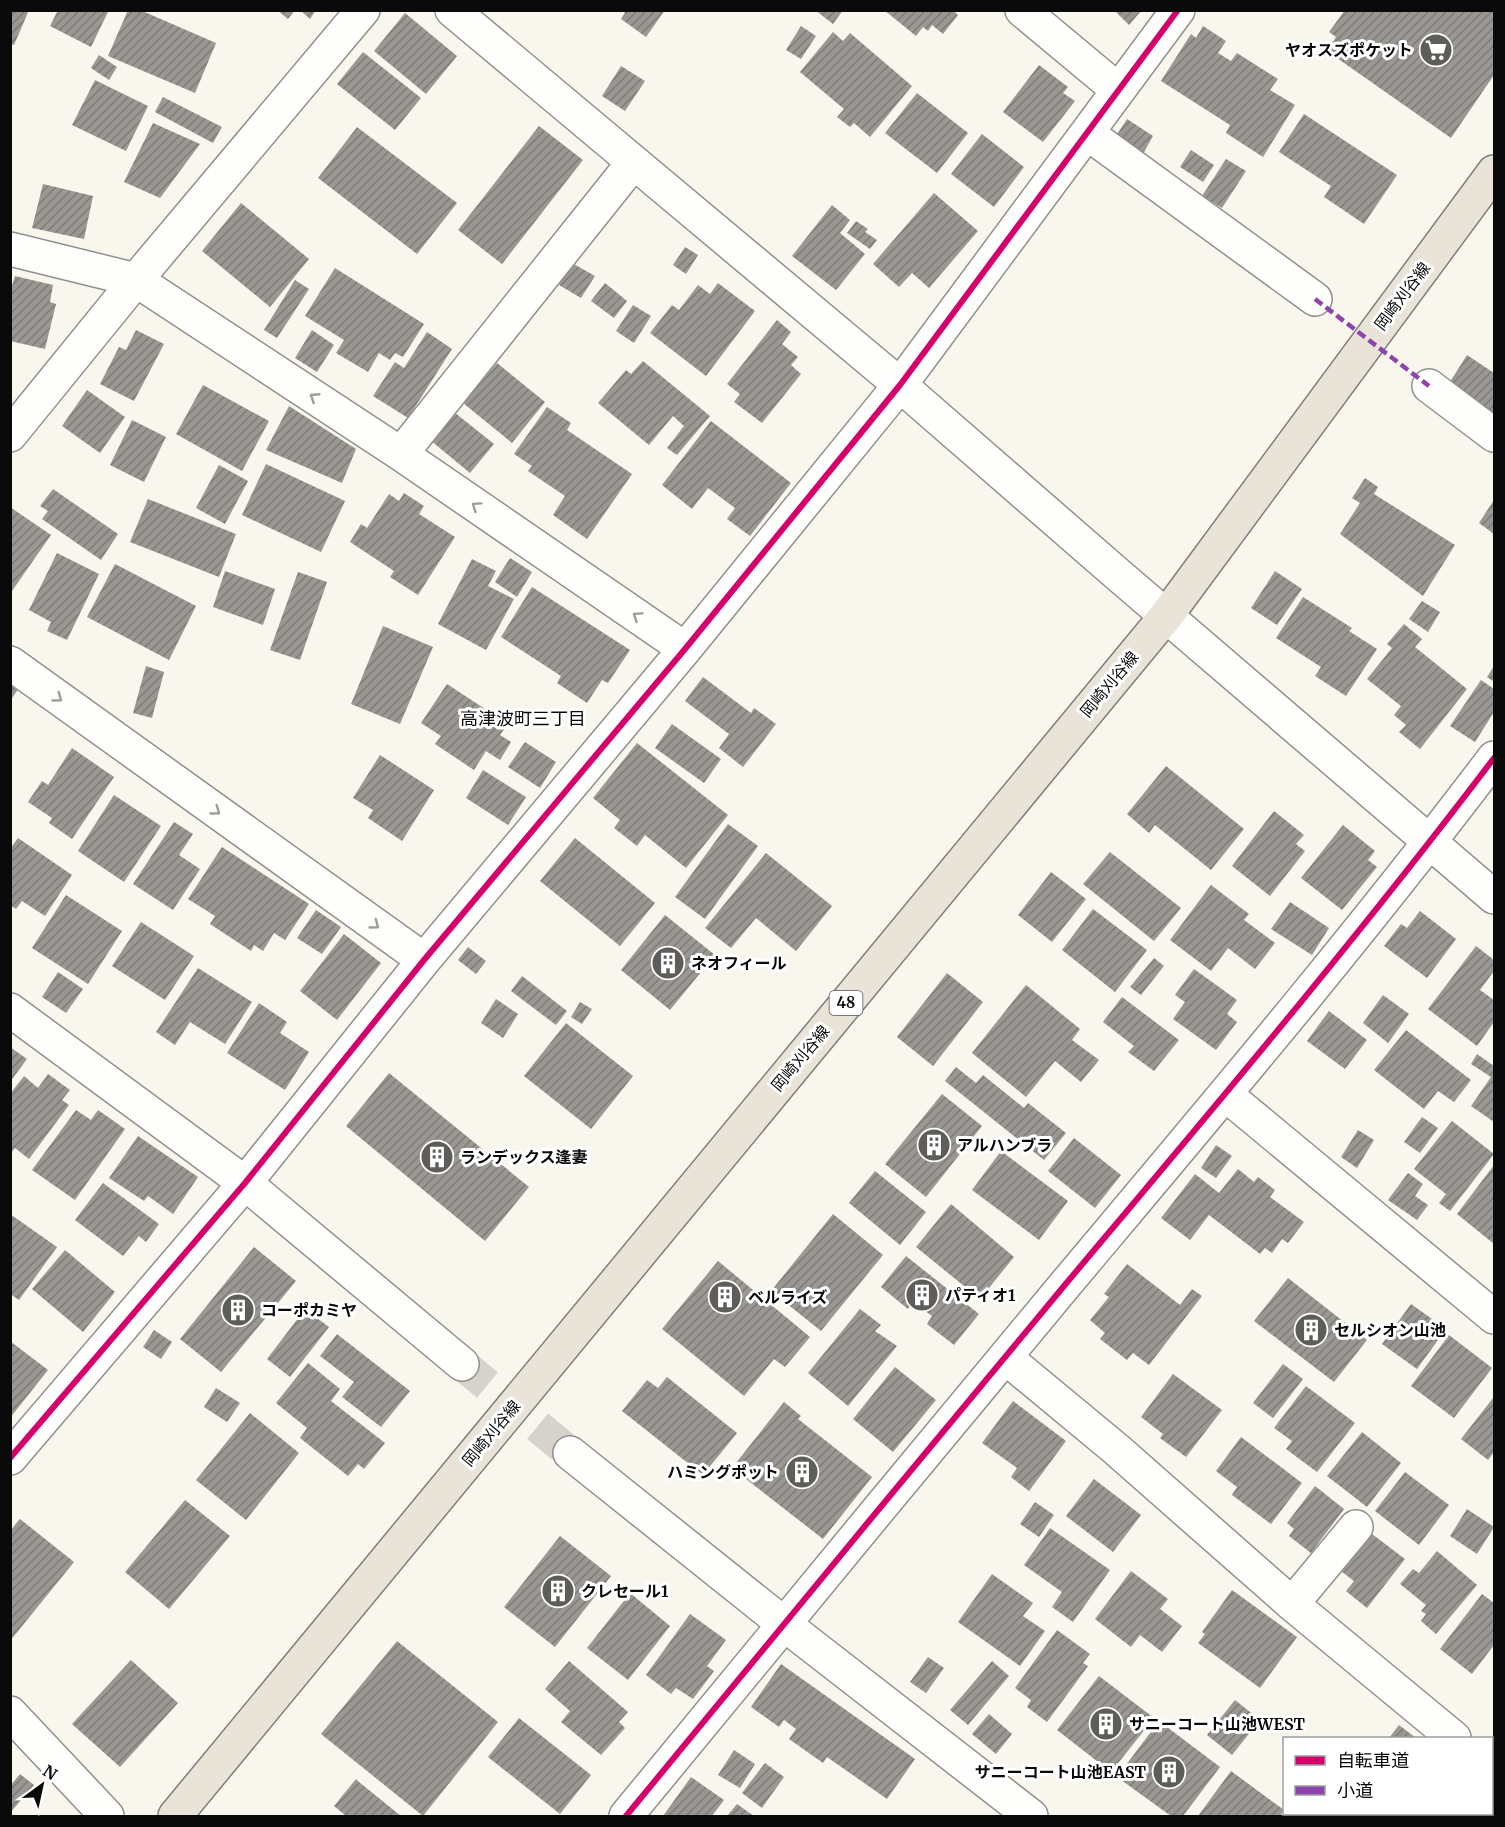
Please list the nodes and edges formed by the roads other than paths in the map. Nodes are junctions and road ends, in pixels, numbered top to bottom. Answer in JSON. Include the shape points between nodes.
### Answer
{"nodes":[{"id":1,"x":363,"y":10,"type":"edge"},
{"id":2,"x":452,"y":10,"type":"edge"},
{"id":3,"x":1022,"y":10,"type":"edge"},
{"id":4,"x":1178,"y":10,"type":"edge"},
{"id":5,"x":1118,"y":90,"type":"junction"},
{"id":6,"x":1087,"y":133,"type":"junction"},
{"id":7,"x":633,"y":163,"type":"junction"},
{"id":8,"x":1494,"y":172,"type":"edge"},
{"id":9,"x":10,"y":249,"type":"edge"},
{"id":10,"x":135,"y":280,"type":"junction"},
{"id":11,"x":1315,"y":299,"type":"dead end"},
{"id":12,"x":900,"y":385,"type":"junction"},
{"id":13,"x":1429,"y":386,"type":"dead end"},
{"id":14,"x":10,"y":435,"type":"edge"},
{"id":15,"x":1494,"y":435,"type":"edge"},
{"id":16,"x":400,"y":454,"type":"junction"},
{"id":17,"x":1166,"y":616,"type":"junction"},
{"id":18,"x":685,"y":649,"type":"junction"},
{"id":19,"x":10,"y":663,"type":"edge"},
{"id":20,"x":1494,"y":758,"type":"edge"},
{"id":21,"x":1430,"y":842,"type":"junction"},
{"id":22,"x":1494,"y":897,"type":"edge"},
{"id":23,"x":424,"y":960,"type":"junction"},
{"id":24,"x":10,"y":1010,"type":"edge"},
{"id":25,"x":1225,"y":1094,"type":"junction"},
{"id":26,"x":245,"y":1183,"type":"junction"},
{"id":27,"x":1494,"y":1317,"type":"edge"},
{"id":28,"x":1005,"y":1356,"type":"junction"},
{"id":29,"x":462,"y":1364,"type":"tunnel mouth"},
{"id":30,"x":570,"y":1453,"type":"tunnel mouth"},
{"id":31,"x":10,"y":1458,"type":"edge"},
{"id":32,"x":1356,"y":1527,"type":"dead end"},
{"id":33,"x":1292,"y":1604,"type":"junction"},
{"id":34,"x":784,"y":1624,"type":"junction"},
{"id":35,"x":10,"y":1713,"type":"edge"},
{"id":36,"x":1453,"y":1737,"type":"edge"},
{"id":37,"x":107,"y":1816,"type":"edge"},
{"id":38,"x":175,"y":1816,"type":"edge"},
{"id":39,"x":626,"y":1816,"type":"edge"},
{"id":40,"x":1031,"y":1816,"type":"edge"}],
"edges":[{"from":1,"to":10,"type":"street"},
{"from":2,"to":7,"type":"street"},
{"from":3,"to":5,"type":"street"},
{"from":4,"to":5,"type":"street"},
{"from":5,"to":6,"type":"street"},
{"from":6,"to":11,"type":"street"},
{"from":6,"to":12,"type":"street"},
{"from":7,"to":12,"type":"street"},
{"from":7,"to":16,"type":"street"},
{"from":8,"to":17,"type":"main road","name":"岡崎刈谷線","number":"48"},
{"from":9,"to":10,"type":"street"},
{"from":10,"to":14,"type":"street"},
{"from":16,"to":10,"type":"street","one_way":true},
{"from":12,"to":17,"type":"street"},
{"from":12,"to":18,"type":"street"},
{"from":13,"to":15,"type":"street"},
{"from":18,"to":16,"type":"street","one_way":true},
{"from":17,"to":21,"type":"street"},
{"from":17,"to":38,"type":"main road","name":"岡崎刈谷線","number":"48"},
{"from":18,"to":23,"type":"street"},
{"from":19,"to":23,"type":"street","one_way":true},
{"from":20,"to":21,"type":"street"},
{"from":21,"to":22,"type":"street"},
{"from":21,"to":25,"type":"street"},
{"from":23,"to":26,"type":"street"},
{"from":24,"to":26,"type":"street"},
{"from":25,"to":27,"type":"street"},
{"from":25,"to":28,"type":"street"},
{"from":26,"to":29,"type":"street"},
{"from":26,"to":31,"type":"street"},
{"from":28,"to":33,"type":"street"},
{"from":28,"to":34,"type":"street"},
{"from":30,"to":34,"type":"street"},
{"from":32,"to":33,"type":"street"},
{"from":33,"to":36,"type":"street"},
{"from":34,"to":39,"type":"street"},
{"from":34,"to":40,"type":"street"},
{"from":35,"to":37,"type":"street"}]}
